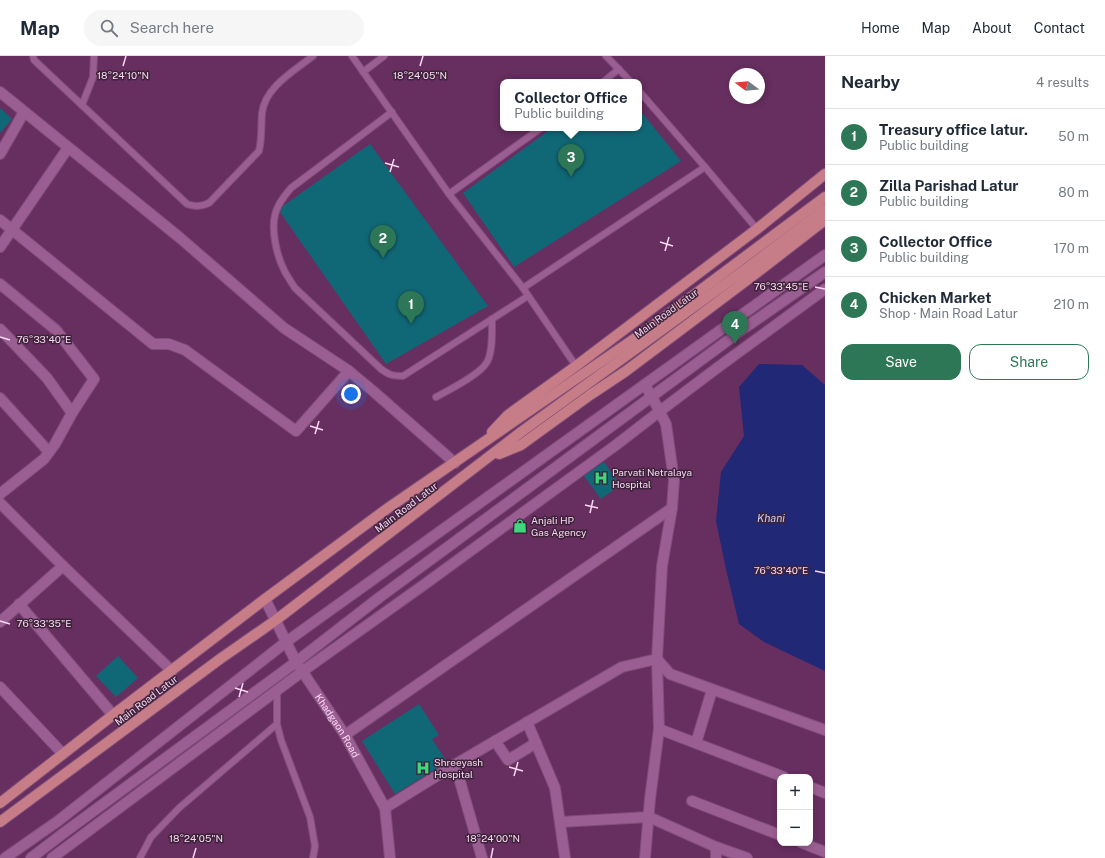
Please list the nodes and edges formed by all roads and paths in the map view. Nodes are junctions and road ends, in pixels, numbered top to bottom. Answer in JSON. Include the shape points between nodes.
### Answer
{"nodes":[{"id":1,"x":33,"y":56,"type":"edge"},
{"id":2,"x":94,"y":56,"type":"edge"},
{"id":3,"x":313,"y":56,"type":"edge"},
{"id":4,"x":352,"y":56,"type":"edge"},
{"id":5,"x":384,"y":56,"type":"edge"},
{"id":6,"x":606,"y":56,"type":"edge"},
{"id":7,"x":619,"y":68,"type":"junction"},
{"id":8,"x":363,"y":72,"type":"junction"},
{"id":9,"x":607,"y":79,"type":"edge"},
{"id":10,"x":628,"y":79,"type":"edge"},
{"id":11,"x":0,"y":92,"type":"edge"},
{"id":12,"x":642,"y":94,"type":"edge"},
{"id":13,"x":82,"y":105,"type":"junction"},
{"id":14,"x":24,"y":112,"type":"junction"},
{"id":15,"x":392,"y":112,"type":"junction"},
{"id":16,"x":538,"y":131,"type":"edge"},
{"id":17,"x":68,"y":148,"type":"junction"},
{"id":18,"x":0,"y":154,"type":"edge"},
{"id":19,"x":705,"y":167,"type":"junction"},
{"id":20,"x":825,"y":174,"type":"edge"},
{"id":21,"x":449,"y":194,"type":"junction"},
{"id":22,"x":825,"y":197,"type":"edge"},
{"id":23,"x":825,"y":209,"type":"edge"},
{"id":24,"x":0,"y":220,"type":"edge"},
{"id":25,"x":825,"y":220,"type":"edge"},
{"id":26,"x":12,"y":229,"type":"junction"},
{"id":27,"x":757,"y":229,"type":"junction"},
{"id":28,"x":0,"y":247,"type":"edge"},
{"id":29,"x":825,"y":255,"type":"edge"},
{"id":30,"x":825,"y":272,"type":"edge"},
{"id":31,"x":0,"y":284,"type":"edge"},
{"id":32,"x":524,"y":288,"type":"junction"},
{"id":33,"x":825,"y":289,"type":"edge"},
{"id":34,"x":528,"y":296,"type":"junction"},
{"id":35,"x":492,"y":319,"type":"junction"},
{"id":36,"x":0,"y":329,"type":"edge"},
{"id":37,"x":576,"y":366,"type":"junction"},
{"id":38,"x":349,"y":371,"type":"junction"},
{"id":39,"x":645,"y":385,"type":"junction"},
{"id":40,"x":436,"y":397,"type":"dead end"},
{"id":41,"x":652,"y":397,"type":"junction"},
{"id":42,"x":0,"y":398,"type":"edge"},
{"id":43,"x":660,"y":411,"type":"junction"},
{"id":44,"x":72,"y":413,"type":"junction"},
{"id":45,"x":478,"y":447,"type":"junction"},
{"id":46,"x":49,"y":452,"type":"junction"},
{"id":47,"x":489,"y":458,"type":"junction"},
{"id":48,"x":455,"y":463,"type":"junction"},
{"id":49,"x":0,"y":494,"type":"edge"},
{"id":50,"x":0,"y":502,"type":"edge"},
{"id":51,"x":672,"y":508,"type":"junction"},
{"id":52,"x":63,"y":566,"type":"junction"},
{"id":53,"x":265,"y":599,"type":"junction"},
{"id":54,"x":19,"y":604,"type":"junction"},
{"id":55,"x":276,"y":620,"type":"junction"},
{"id":56,"x":0,"y":622,"type":"edge"},
{"id":57,"x":286,"y":642,"type":"junction"},
{"id":58,"x":657,"y":659,"type":"junction"},
{"id":59,"x":296,"y":662,"type":"junction"},
{"id":60,"x":172,"y":671,"type":"junction"},
{"id":61,"x":303,"y":671,"type":"junction"},
{"id":62,"x":0,"y":687,"type":"edge"},
{"id":63,"x":277,"y":690,"type":"junction"},
{"id":64,"x":712,"y":690,"type":"junction"},
{"id":65,"x":113,"y":715,"type":"junction"},
{"id":66,"x":527,"y":722,"type":"junction"},
{"id":67,"x":277,"y":724,"type":"junction"},
{"id":68,"x":659,"y":728,"type":"junction"},
{"id":69,"x":825,"y":730,"type":"edge"},
{"id":70,"x":345,"y":735,"type":"junction"},
{"id":71,"x":495,"y":740,"type":"junction"},
{"id":72,"x":536,"y":743,"type":"junction"},
{"id":73,"x":696,"y":743,"type":"junction"},
{"id":74,"x":63,"y":754,"type":"junction"},
{"id":75,"x":455,"y":764,"type":"junction"},
{"id":76,"x":777,"y":774,"type":"edge"},
{"id":77,"x":813,"y":788,"type":"edge"},
{"id":78,"x":825,"y":793,"type":"edge"},
{"id":79,"x":692,"y":801,"type":"dead end"},
{"id":80,"x":0,"y":803,"type":"edge"},
{"id":81,"x":385,"y":808,"type":"junction"},
{"id":82,"x":649,"y":817,"type":"junction"},
{"id":83,"x":0,"y":822,"type":"edge"},
{"id":84,"x":560,"y":822,"type":"junction"},
{"id":85,"x":777,"y":834,"type":"edge"},
{"id":86,"x":810,"y":846,"type":"edge"},
{"id":87,"x":716,"y":848,"type":"junction"},
{"id":88,"x":825,"y":852,"type":"edge"},
{"id":89,"x":5,"y":858,"type":"edge"},
{"id":90,"x":31,"y":858,"type":"edge"},
{"id":91,"x":52,"y":858,"type":"edge"},
{"id":92,"x":140,"y":858,"type":"edge"},
{"id":93,"x":313,"y":858,"type":"edge"},
{"id":94,"x":390,"y":858,"type":"edge"},
{"id":95,"x":482,"y":858,"type":"edge"},
{"id":96,"x":565,"y":858,"type":"edge"},
{"id":97,"x":645,"y":858,"type":"edge"},
{"id":98,"x":716,"y":858,"type":"edge"},
{"id":99,"x":747,"y":858,"type":"edge"}],
"edges":[{"from":1,"to":13,"type":"lane","via":[[34,60]]},
{"from":2,"to":13,"type":"lane","via":[[93,77]]},
{"from":3,"to":13,"type":"lane","via":[[271,92],[262,112],[259,151],[209,203],[201,206],[187,204]]},
{"from":4,"to":8,"type":"lane"},
{"from":5,"to":8,"type":"lane"},
{"from":6,"to":7,"type":"lane"},
{"from":7,"to":9,"type":"lane"},
{"from":7,"to":10,"type":"lane"},
{"from":8,"to":15,"type":"lane"},
{"from":11,"to":14,"type":"street"},
{"from":12,"to":19,"type":"lane"},
{"from":14,"to":17,"type":"street"},
{"from":14,"to":18,"type":"street"},
{"from":15,"to":21,"type":"lane"},
{"from":15,"to":35,"type":"lane","via":[[291,188],[284,196],[275,215],[274,234],[284,271],[295,288],[381,369],[393,376],[403,376]]},
{"from":16,"to":21,"type":"lane"},
{"from":17,"to":26,"type":"street"},
{"from":17,"to":38,"type":"street","via":[[179,237],[284,328]]},
{"from":19,"to":27,"type":"lane"},
{"from":19,"to":32,"type":"lane"},
{"from":20,"to":27,"type":"main road"},
{"from":21,"to":32,"type":"lane"},
{"from":22,"to":45,"type":"main road","name":"Main Road Latur","via":[[647,330]]},
{"from":23,"to":47,"type":"main road","name":"Main Road Latur"},
{"from":24,"to":26,"type":"street"},
{"from":25,"to":47,"type":"main road","via":[[626,371],[521,445]]},
{"from":26,"to":28,"type":"street"},
{"from":26,"to":38,"type":"street","via":[[153,344],[169,344],[185,350],[296,431]]},
{"from":27,"to":37,"type":"main road"},
{"from":29,"to":39,"type":"street"},
{"from":30,"to":41,"type":"street"},
{"from":31,"to":44,"type":"street","via":[[56,330],[94,379]]},
{"from":32,"to":34,"type":"lane"},
{"from":33,"to":43,"type":"street"},
{"from":34,"to":35,"type":"lane"},
{"from":34,"to":37,"type":"lane"},
{"from":35,"to":40,"type":"lane","via":[[488,362],[481,371]]},
{"from":36,"to":44,"type":"street","via":[[47,378]]},
{"from":37,"to":45,"type":"main road","via":[[508,415]]},
{"from":38,"to":48,"type":"street"},
{"from":39,"to":41,"type":"street"},
{"from":39,"to":57,"type":"street"},
{"from":41,"to":43,"type":"street"},
{"from":41,"to":59,"type":"street"},
{"from":42,"to":46,"type":"street"},
{"from":43,"to":51,"type":"street","via":[[666,424],[674,480]]},
{"from":43,"to":61,"type":"street"},
{"from":44,"to":46,"type":"street"},
{"from":45,"to":48,"type":"main road","name":"Main Road Latur"},
{"from":46,"to":49,"type":"street","via":[[44,459]]},
{"from":47,"to":55,"type":"main road","name":"Main Road Latur"},
{"from":48,"to":53,"type":"main road","name":"Main Road Latur","via":[[388,508]]},
{"from":50,"to":52,"type":"street"},
{"from":51,"to":58,"type":"street","via":[[662,566]]},
{"from":51,"to":70,"type":"street"},
{"from":52,"to":54,"type":"street"},
{"from":52,"to":60,"type":"street"},
{"from":53,"to":55,"type":"street","name":"Khadgaon Road"},
{"from":53,"to":60,"type":"main road","name":"Main Road Latur"},
{"from":54,"to":56,"type":"street"},
{"from":54,"to":65,"type":"street"},
{"from":55,"to":57,"type":"street","name":"Khadgaon Road"},
{"from":55,"to":83,"type":"main road","name":"Main Road Latur"},
{"from":57,"to":59,"type":"street","name":"Khadgaon Road"},
{"from":57,"to":89,"type":"street","via":[[58,821]]},
{"from":58,"to":64,"type":"street","via":[[670,674]]},
{"from":58,"to":66,"type":"street","via":[[622,667]]},
{"from":58,"to":68,"type":"street"},
{"from":59,"to":61,"type":"street","name":"Khadgaon Road"},
{"from":59,"to":90,"type":"street"},
{"from":60,"to":65,"type":"main road","name":"Main Road Latur"},
{"from":61,"to":63,"type":"street"},
{"from":61,"to":70,"type":"street","name":"Khadgaon Road"},
{"from":62,"to":74,"type":"street"},
{"from":63,"to":67,"type":"lane"},
{"from":63,"to":91,"type":"street"},
{"from":64,"to":69,"type":"street"},
{"from":64,"to":73,"type":"street"},
{"from":65,"to":74,"type":"main road","name":"Main Road Latur"},
{"from":66,"to":71,"type":"street"},
{"from":66,"to":72,"type":"street"},
{"from":67,"to":92,"type":"lane","via":[[179,808],[151,837]]},
{"from":67,"to":93,"type":"lane","via":[[310,817]]},
{"from":68,"to":73,"type":"street"},
{"from":68,"to":82,"type":"street"},
{"from":70,"to":81,"type":"street","name":"Khadgaon Road"},
{"from":71,"to":72,"type":"street","via":[[508,760]]},
{"from":71,"to":75,"type":"street"},
{"from":72,"to":84,"type":"street","via":[[555,788]]},
{"from":73,"to":76,"type":"street"},
{"from":74,"to":80,"type":"main road","name":"Main Road Latur"},
{"from":75,"to":81,"type":"street"},
{"from":75,"to":95,"type":"street"},
{"from":77,"to":78,"type":"street"},
{"from":79,"to":85,"type":"street"},
{"from":81,"to":94,"type":"street","name":"Khadgaon Road"},
{"from":82,"to":84,"type":"street"},
{"from":82,"to":87,"type":"street"},
{"from":82,"to":97,"type":"street"},
{"from":84,"to":96,"type":"street"},
{"from":86,"to":88,"type":"street"},
{"from":87,"to":98,"type":"street"},
{"from":87,"to":99,"type":"street"}]}
